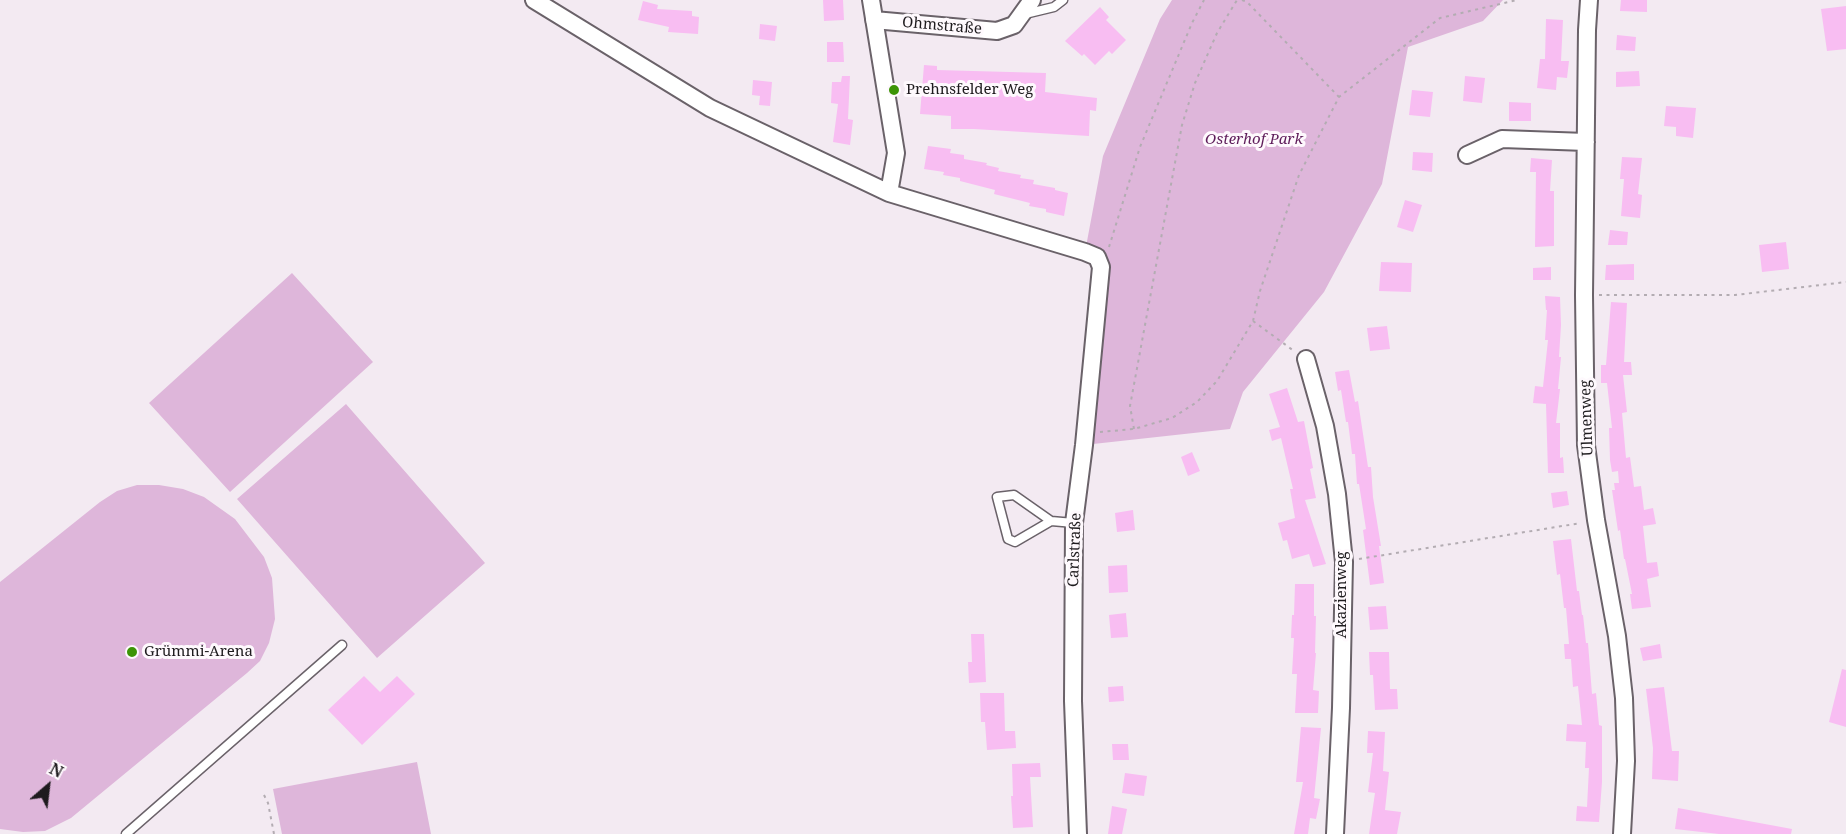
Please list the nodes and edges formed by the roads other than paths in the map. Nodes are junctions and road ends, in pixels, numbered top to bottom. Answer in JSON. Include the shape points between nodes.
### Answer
{"nodes":[{"id":1,"x":534,"y":0,"type":"edge"},
{"id":2,"x":871,"y":0,"type":"edge"},
{"id":3,"x":1032,"y":0,"type":"edge"},
{"id":4,"x":1063,"y":0,"type":"edge"},
{"id":5,"x":1589,"y":0,"type":"edge"},
{"id":6,"x":1023,"y":15,"type":"junction"},
{"id":7,"x":874,"y":20,"type":"junction"},
{"id":8,"x":1586,"y":142,"type":"junction"},
{"id":9,"x":1467,"y":155,"type":"dead end"},
{"id":10,"x":889,"y":193,"type":"junction"},
{"id":11,"x":1306,"y":359,"type":"road end"},
{"id":12,"x":1051,"y":521,"type":"junction"},
{"id":13,"x":1074,"y":523,"type":"junction"},
{"id":14,"x":342,"y":645,"type":"dead end"},
{"id":15,"x":126,"y":834,"type":"edge"},
{"id":16,"x":1078,"y":834,"type":"edge"},
{"id":17,"x":1335,"y":834,"type":"edge"},
{"id":18,"x":1622,"y":834,"type":"edge"}],
"edges":[{"from":1,"to":10,"type":"street","via":[[710,108]]},
{"from":2,"to":7,"type":"street"},
{"from":3,"to":6,"type":"street","name":"Ohmstraße"},
{"from":4,"to":6,"type":"lane","via":[[1054,7]]},
{"from":5,"to":8,"type":"street","name":"Ulmenweg"},
{"from":6,"to":7,"type":"street","name":"Ohmstraße","via":[[1014,26],[997,31]]},
{"from":7,"to":10,"type":"street","via":[[896,153]]},
{"from":8,"to":9,"type":"street","via":[[1502,140]]},
{"from":8,"to":18,"type":"street","name":"Ulmenweg","via":[[1586,445],[1624,698]]},
{"from":10,"to":13,"type":"street","name":"Carlstraße","via":[[1097,257],[1101,267]]},
{"from":11,"to":17,"type":"street","name":"Akazienweg","via":[[1325,426],[1344,562]]},
{"from":12,"to":12,"type":"lane","via":[[1014,495],[997,497],[1008,539],[1015,542]]},
{"from":12,"to":13,"type":"lane"},
{"from":13,"to":16,"type":"street","name":"Carlstraße","via":[[1073,701]]},
{"from":14,"to":15,"type":"lane"}]}
